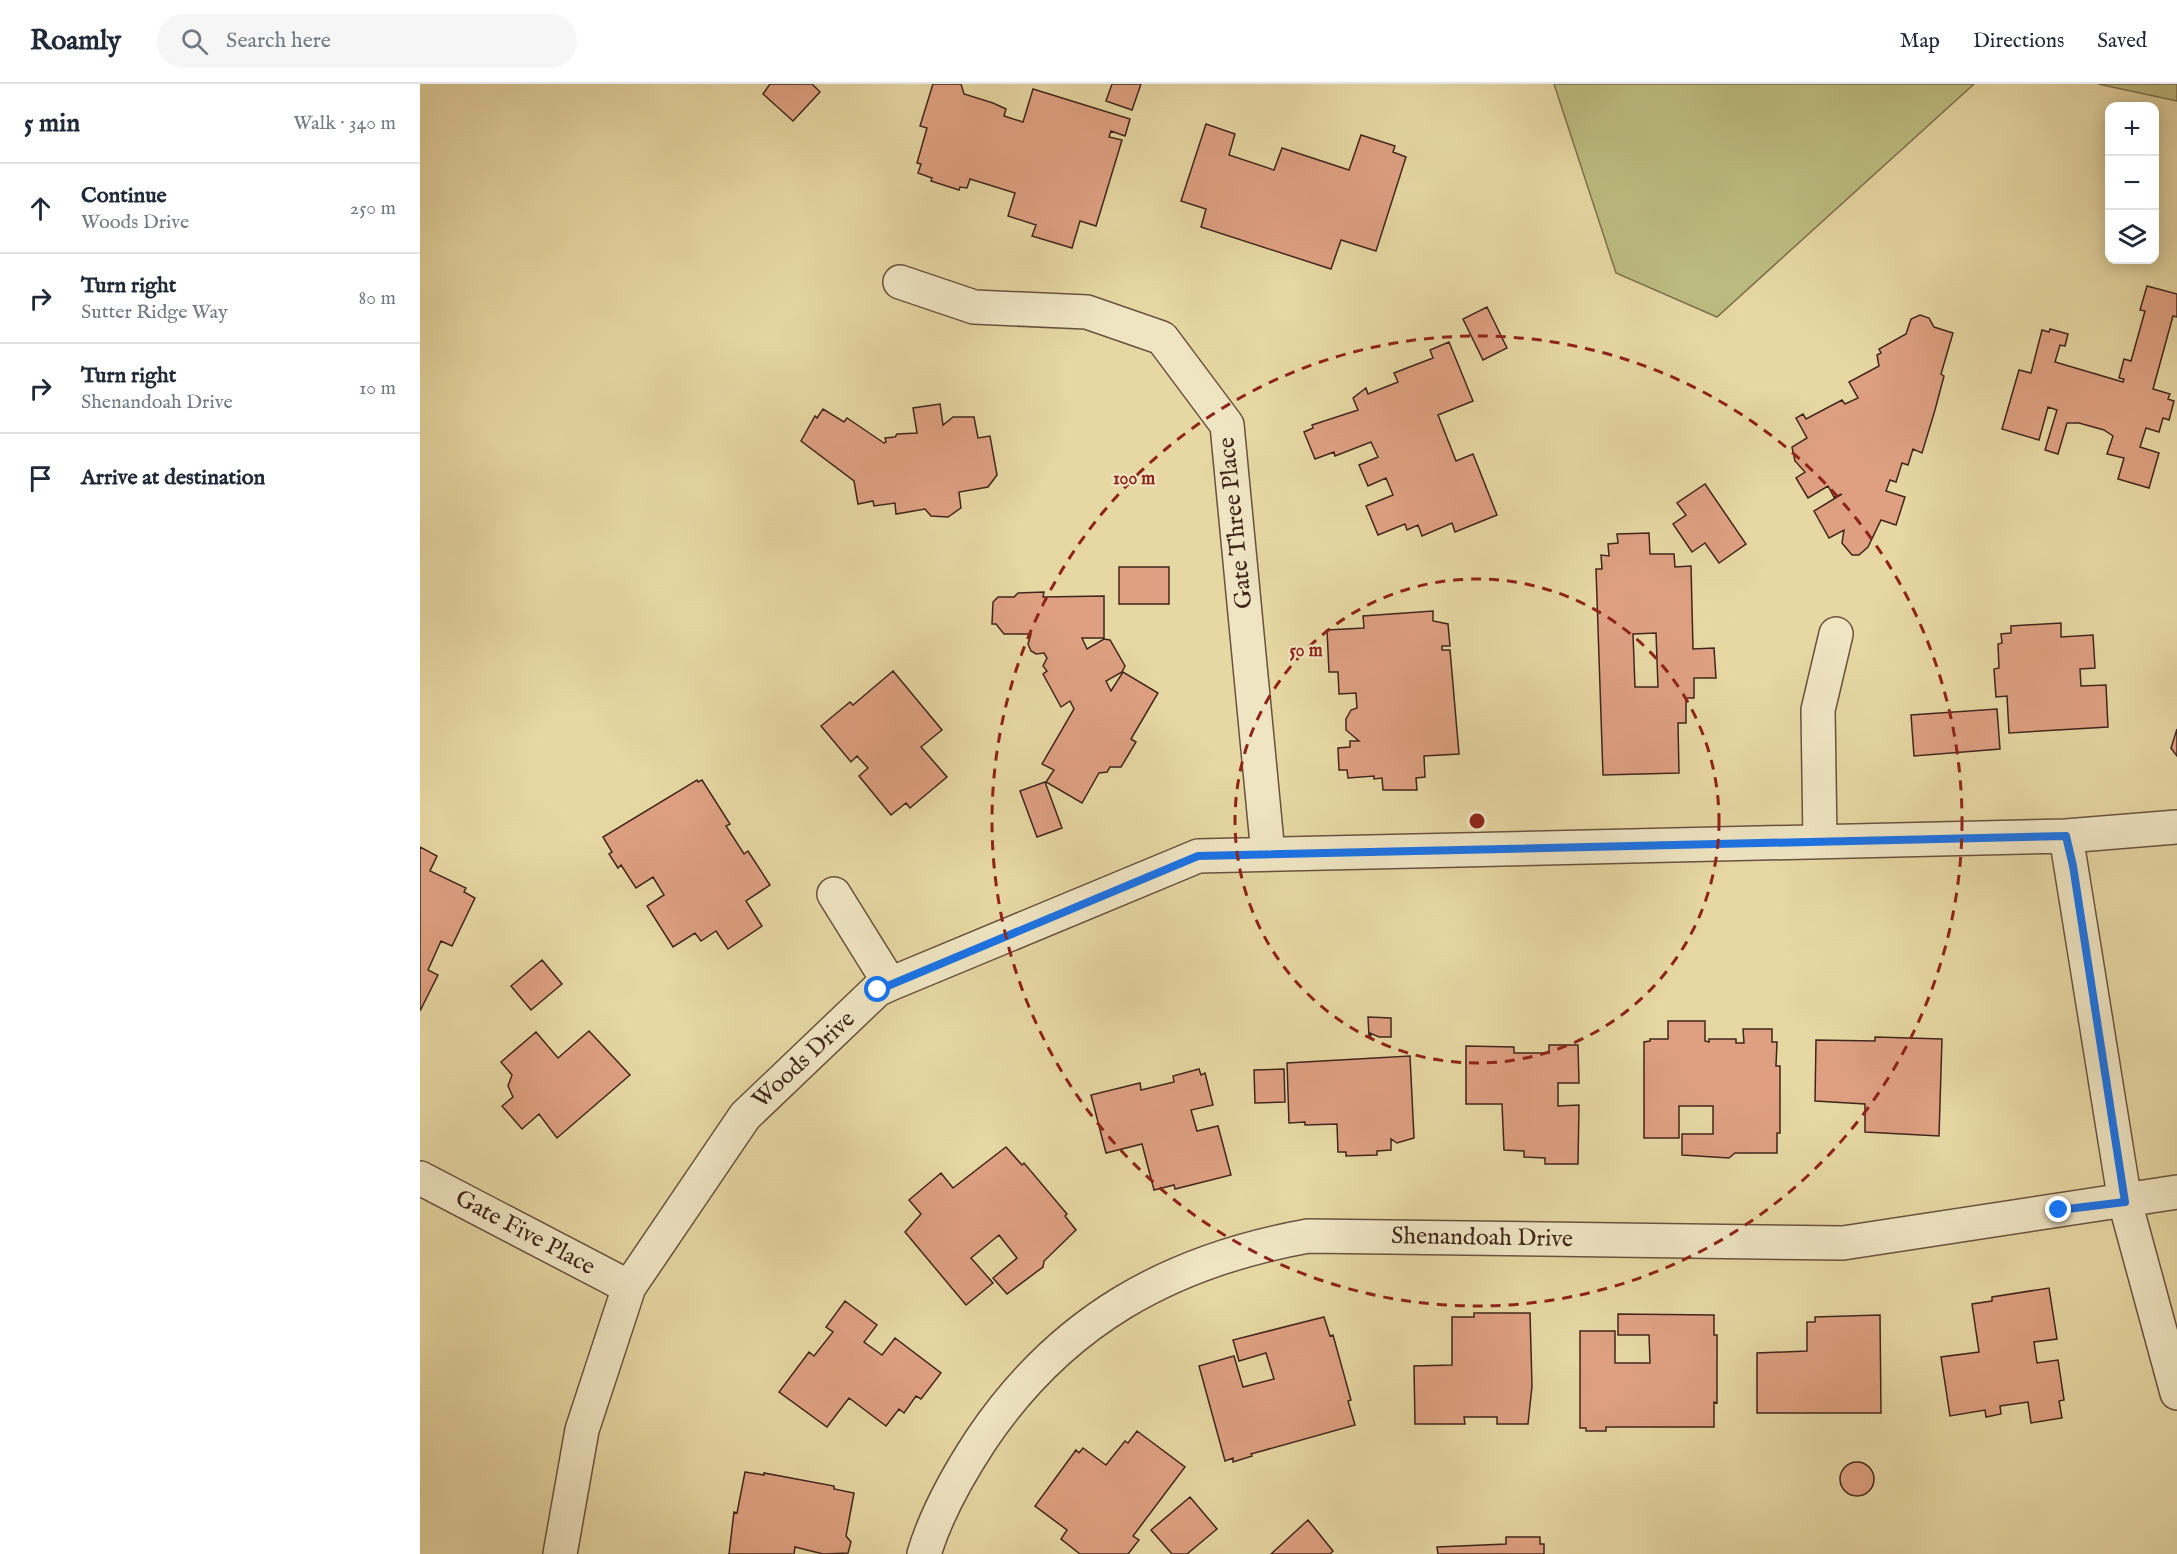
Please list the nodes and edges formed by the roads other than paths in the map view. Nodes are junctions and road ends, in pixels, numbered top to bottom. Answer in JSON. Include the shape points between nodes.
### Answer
{"nodes":[{"id":1,"x":900,"y":282,"type":"dead end"},
{"id":2,"x":1836,"y":634,"type":"dead end"},
{"id":3,"x":2177,"y":827,"type":"edge"},
{"id":4,"x":2066,"y":836,"type":"junction"},
{"id":5,"x":1820,"y":841,"type":"junction"},
{"id":6,"x":1268,"y":854,"type":"junction"},
{"id":7,"x":834,"y":894,"type":"dead end"},
{"id":8,"x":890,"y":984,"type":"junction"},
{"id":9,"x":420,"y":1178,"type":"edge"},
{"id":10,"x":2177,"y":1192,"type":"edge"},
{"id":11,"x":2125,"y":1202,"type":"junction"},
{"id":12,"x":629,"y":1287,"type":"junction"},
{"id":13,"x":2177,"y":1393,"type":"edge"},
{"id":14,"x":561,"y":1554,"type":"edge"},
{"id":15,"x":924,"y":1554,"type":"edge"}],
"edges":[{"from":1,"to":6,"type":"street","name":"Gate Three Place","via":[[974,307],[1087,312],[1162,338],[1227,425]]},
{"from":2,"to":5,"type":"street","via":[[1818,710]]},
{"from":3,"to":4,"type":"street","name":"Woods Drive"},
{"from":4,"to":5,"type":"street","name":"Woods Drive"},
{"from":4,"to":11,"type":"street"},
{"from":5,"to":6,"type":"street","name":"Woods Drive"},
{"from":6,"to":8,"type":"street","name":"Woods Drive","via":[[1198,856]]},
{"from":7,"to":8,"type":"street"},
{"from":8,"to":12,"type":"street","name":"Woods Drive","via":[[878,990],[745,1116]]},
{"from":9,"to":12,"type":"street","name":"Gate Five Place"},
{"from":10,"to":11,"type":"street","name":"Shenandoah Drive"},
{"from":11,"to":13,"type":"street"},
{"from":11,"to":15,"type":"street","name":"Shenandoah Drive","via":[[1843,1243],[1308,1236],[1263,1244],[1219,1257],[1135,1294],[1096,1319],[1037,1370],[995,1419],[968,1460],[944,1503]]},
{"from":12,"to":14,"type":"street","name":"Woods Drive","via":[[582,1430]]}]}
